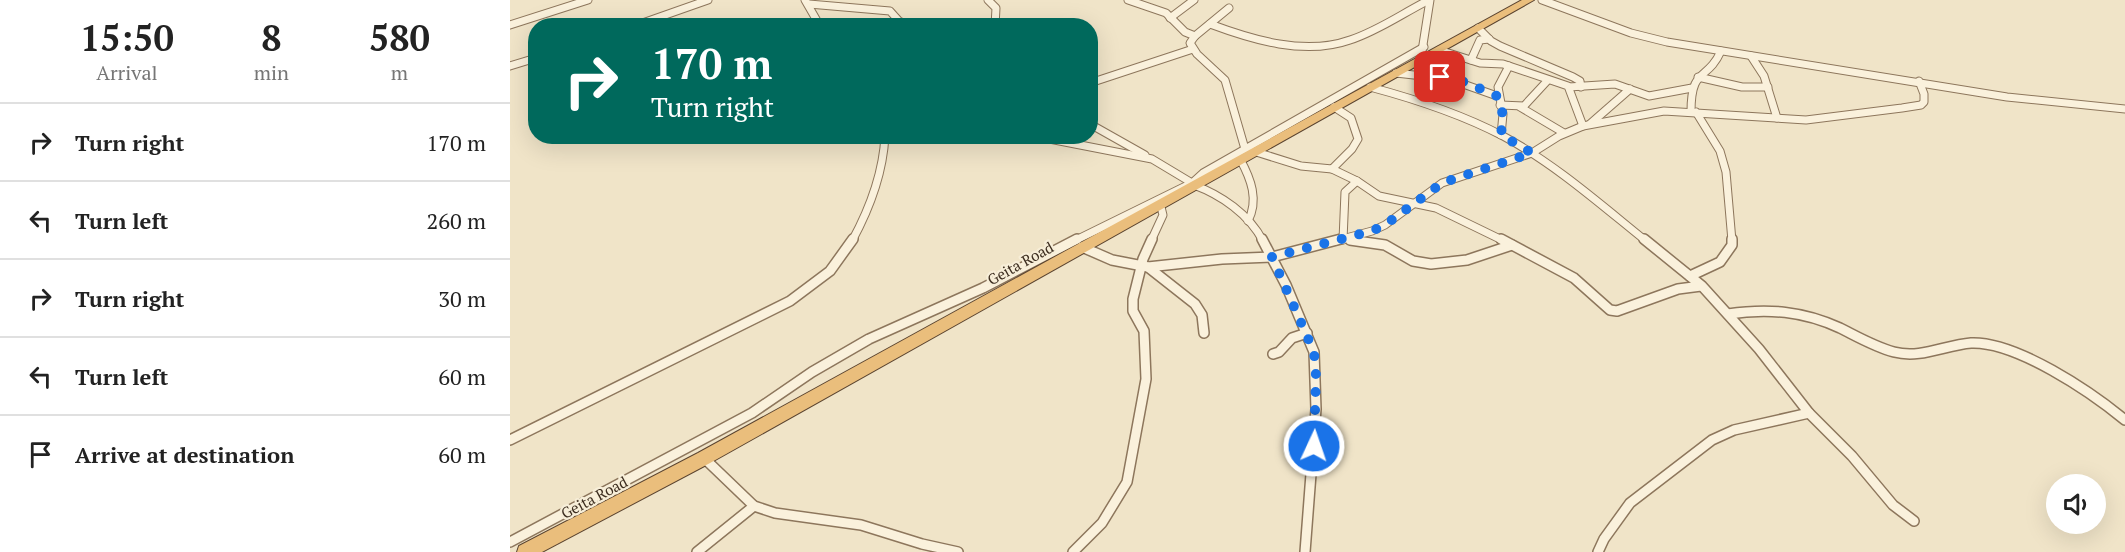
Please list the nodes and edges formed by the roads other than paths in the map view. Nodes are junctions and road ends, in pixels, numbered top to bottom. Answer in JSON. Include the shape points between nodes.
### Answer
{"nodes":[{"id":1,"x":588,"y":0,"type":"edge"},
{"id":2,"x":708,"y":0,"type":"edge"},
{"id":3,"x":988,"y":0,"type":"edge"},
{"id":4,"x":1128,"y":0,"type":"edge"},
{"id":5,"x":1194,"y":0,"type":"edge"},
{"id":6,"x":1429,"y":0,"type":"edge"},
{"id":7,"x":1529,"y":0,"type":"edge"},
{"id":8,"x":1542,"y":0,"type":"edge"},
{"id":9,"x":807,"y":2,"type":"edge"},
{"id":10,"x":1150,"y":3,"type":"edge"},
{"id":11,"x":1229,"y":8,"type":"dead end"},
{"id":12,"x":531,"y":18,"type":"edge"},
{"id":13,"x":657,"y":18,"type":"edge"},
{"id":14,"x":814,"y":18,"type":"edge"},
{"id":15,"x":897,"y":18,"type":"edge"},
{"id":16,"x":995,"y":18,"type":"edge"},
{"id":17,"x":1170,"y":18,"type":"junction"},
{"id":18,"x":528,"y":19,"type":"edge"},
{"id":19,"x":1210,"y":24,"type":"junction"},
{"id":20,"x":510,"y":25,"type":"edge"},
{"id":21,"x":1478,"y":28,"type":"junction"},
{"id":22,"x":1195,"y":36,"type":"junction"},
{"id":23,"x":1489,"y":39,"type":"junction"},
{"id":24,"x":1424,"y":47,"type":"junction"},
{"id":25,"x":1193,"y":49,"type":"junction"},
{"id":26,"x":1439,"y":50,"type":"junction"},
{"id":27,"x":1721,"y":51,"type":"junction"},
{"id":28,"x":1751,"y":55,"type":"junction"},
{"id":29,"x":528,"y":60,"type":"edge"},
{"id":30,"x":1471,"y":60,"type":"junction"},
{"id":31,"x":1417,"y":62,"type":"junction"},
{"id":32,"x":510,"y":66,"type":"edge"},
{"id":33,"x":1509,"y":66,"type":"junction"},
{"id":34,"x":1396,"y":73,"type":"junction"},
{"id":35,"x":1698,"y":76,"type":"junction"},
{"id":36,"x":1098,"y":80,"type":"edge"},
{"id":37,"x":1548,"y":80,"type":"junction"},
{"id":38,"x":1919,"y":81,"type":"junction"},
{"id":39,"x":1370,"y":87,"type":"junction"},
{"id":40,"x":1569,"y":87,"type":"junction"},
{"id":41,"x":1581,"y":87,"type":"junction"},
{"id":42,"x":1768,"y":87,"type":"junction"},
{"id":43,"x":1630,"y":88,"type":"junction"},
{"id":44,"x":1692,"y":88,"type":"junction"},
{"id":45,"x":1497,"y":96,"type":"junction"},
{"id":46,"x":1500,"y":105,"type":"junction"},
{"id":47,"x":1334,"y":107,"type":"junction"},
{"id":48,"x":1520,"y":107,"type":"junction"},
{"id":49,"x":2125,"y":109,"type":"edge"},
{"id":50,"x":1693,"y":112,"type":"junction"},
{"id":51,"x":1778,"y":118,"type":"junction"},
{"id":52,"x":1586,"y":125,"type":"junction"},
{"id":53,"x":1098,"y":129,"type":"edge"},
{"id":54,"x":1564,"y":133,"type":"junction"},
{"id":55,"x":1501,"y":135,"type":"junction"},
{"id":56,"x":885,"y":144,"type":"edge"},
{"id":57,"x":1075,"y":144,"type":"edge"},
{"id":58,"x":1246,"y":153,"type":"junction"},
{"id":59,"x":1532,"y":153,"type":"junction"},
{"id":60,"x":1152,"y":159,"type":"junction"},
{"id":61,"x":1332,"y":169,"type":"junction"},
{"id":62,"x":1357,"y":181,"type":"junction"},
{"id":63,"x":1193,"y":184,"type":"junction"},
{"id":64,"x":1160,"y":202,"type":"junction"},
{"id":65,"x":1416,"y":202,"type":"junction"},
{"id":66,"x":1248,"y":220,"type":"junction"},
{"id":67,"x":1344,"y":239,"type":"junction"},
{"id":68,"x":1512,"y":245,"type":"junction"},
{"id":69,"x":1082,"y":247,"type":"junction"},
{"id":70,"x":1272,"y":257,"type":"junction"},
{"id":71,"x":1144,"y":267,"type":"junction"},
{"id":72,"x":1690,"y":276,"type":"junction"},
{"id":73,"x":1702,"y":286,"type":"junction"},
{"id":74,"x":1728,"y":314,"type":"junction"},
{"id":75,"x":1204,"y":333,"type":"dead end"},
{"id":76,"x":1307,"y":333,"type":"junction"},
{"id":77,"x":1273,"y":354,"type":"dead end"},
{"id":78,"x":1809,"y":413,"type":"junction"},
{"id":79,"x":2125,"y":420,"type":"edge"},
{"id":80,"x":510,"y":440,"type":"edge"},
{"id":81,"x":704,"y":458,"type":"junction"},
{"id":82,"x":754,"y":506,"type":"junction"},
{"id":83,"x":1914,"y":521,"type":"dead end"},
{"id":84,"x":510,"y":542,"type":"edge"},
{"id":85,"x":525,"y":552,"type":"edge"},
{"id":86,"x":697,"y":552,"type":"edge"},
{"id":87,"x":958,"y":552,"type":"edge"},
{"id":88,"x":1073,"y":552,"type":"edge"},
{"id":89,"x":1305,"y":552,"type":"edge"},
{"id":90,"x":1598,"y":552,"type":"edge"}],
"edges":[{"from":1,"to":12,"type":"street"},
{"from":2,"to":13,"type":"street"},
{"from":3,"to":16,"type":"street","via":[[996,8]]},
{"from":4,"to":10,"type":"street"},
{"from":5,"to":17,"type":"street"},
{"from":6,"to":19,"type":"street","via":[[1337,45],[1255,39]]},
{"from":6,"to":24,"type":"street"},
{"from":7,"to":21,"type":"highway","name":"Geita Road"},
{"from":8,"to":27,"type":"street","via":[[1650,38]]},
{"from":9,"to":14,"type":"street"},
{"from":9,"to":15,"type":"street","via":[[886,10]]},
{"from":10,"to":17,"type":"street"},
{"from":11,"to":19,"type":"street"},
{"from":17,"to":22,"type":"street"},
{"from":18,"to":20,"type":"street"},
{"from":19,"to":22,"type":"street"},
{"from":21,"to":23,"type":"street"},
{"from":21,"to":26,"type":"highway","name":"Geita Road"},
{"from":22,"to":25,"type":"street","via":[[1190,43]]},
{"from":23,"to":30,"type":"street","via":[[1478,42]]},
{"from":23,"to":41,"type":"street","via":[[1573,77]]},
{"from":24,"to":31,"type":"street"},
{"from":24,"to":58,"type":"street"},
{"from":25,"to":36,"type":"street"},
{"from":25,"to":58,"type":"street","via":[[1218,69],[1225,80]]},
{"from":26,"to":30,"type":"street"},
{"from":26,"to":31,"type":"highway","name":"Geita Road"},
{"from":27,"to":28,"type":"street"},
{"from":27,"to":35,"type":"street","via":[[1713,66]]},
{"from":28,"to":38,"type":"street"},
{"from":28,"to":42,"type":"street","via":[[1761,67]]},
{"from":29,"to":32,"type":"street"},
{"from":30,"to":33,"type":"street"},
{"from":31,"to":34,"type":"highway","name":"Geita Road"},
{"from":33,"to":37,"type":"street"},
{"from":33,"to":45,"type":"street","via":[[1498,83]]},
{"from":34,"to":39,"type":"highway","name":"Geita Road"},
{"from":34,"to":45,"type":"street","via":[[1458,81]]},
{"from":35,"to":42,"type":"street","via":[[1742,87]]},
{"from":35,"to":44,"type":"street"},
{"from":37,"to":40,"type":"street"},
{"from":37,"to":48,"type":"street"},
{"from":38,"to":49,"type":"street","via":[[2007,97]]},
{"from":38,"to":51,"type":"street","via":[[1924,94],[1921,105],[1806,120]]},
{"from":39,"to":47,"type":"highway","name":"Geita Road"},
{"from":39,"to":55,"type":"street","via":[[1421,101]]},
{"from":40,"to":41,"type":"street"},
{"from":40,"to":52,"type":"street"},
{"from":41,"to":43,"type":"street","via":[[1609,84]]},
{"from":42,"to":51,"type":"street"},
{"from":43,"to":44,"type":"street","via":[[1649,96]]},
{"from":43,"to":52,"type":"street"},
{"from":44,"to":50,"type":"street"},
{"from":45,"to":46,"type":"street"},
{"from":46,"to":48,"type":"street"},
{"from":46,"to":55,"type":"street"},
{"from":47,"to":58,"type":"highway","name":"Geita Road"},
{"from":47,"to":61,"type":"street","via":[[1352,118],[1359,139]]},
{"from":48,"to":54,"type":"street"},
{"from":50,"to":51,"type":"street"},
{"from":50,"to":52,"type":"street","via":[[1655,112]]},
{"from":50,"to":72,"type":"street","via":[[1720,151],[1726,172],[1732,245],[1716,266]]},
{"from":52,"to":54,"type":"street"},
{"from":53,"to":60,"type":"street"},
{"from":54,"to":59,"type":"street"},
{"from":55,"to":59,"type":"street"},
{"from":56,"to":80,"type":"street","via":[[883,171],[876,192],[830,271],[745,326]]},
{"from":57,"to":60,"type":"street"},
{"from":58,"to":61,"type":"street","via":[[1278,157],[1312,170]]},
{"from":58,"to":63,"type":"highway","name":"Geita Road"},
{"from":58,"to":66,"type":"street","via":[[1254,199]]},
{"from":59,"to":65,"type":"street","via":[[1442,183]]},
{"from":59,"to":72,"type":"street"},
{"from":60,"to":63,"type":"street"},
{"from":61,"to":62,"type":"street"},
{"from":62,"to":65,"type":"street","via":[[1379,196]]},
{"from":62,"to":67,"type":"street","via":[[1345,192]]},
{"from":63,"to":64,"type":"highway","name":"Geita Road"},
{"from":63,"to":66,"type":"street","via":[[1213,192]]},
{"from":63,"to":84,"type":"street","via":[[983,288],[869,339],[752,413]]},
{"from":64,"to":69,"type":"highway","name":"Geita Road"},
{"from":64,"to":71,"type":"street","via":[[1163,215]]},
{"from":65,"to":67,"type":"street","via":[[1385,225]]},
{"from":65,"to":68,"type":"street"},
{"from":66,"to":70,"type":"street"},
{"from":67,"to":68,"type":"street","via":[[1380,244],[1422,264],[1464,260]]},
{"from":67,"to":70,"type":"street"},
{"from":68,"to":73,"type":"street","via":[[1574,278],[1610,310],[1678,289]]},
{"from":69,"to":71,"type":"street","via":[[1112,260]]},
{"from":69,"to":81,"type":"highway","name":"Geita Road"},
{"from":70,"to":71,"type":"street"},
{"from":70,"to":76,"type":"street"},
{"from":71,"to":75,"type":"street","via":[[1192,299],[1203,315]]},
{"from":71,"to":88,"type":"street","via":[[1132,311],[1144,331],[1146,379],[1126,482],[1102,523]]},
{"from":72,"to":73,"type":"street"},
{"from":73,"to":74,"type":"street"},
{"from":74,"to":78,"type":"street"},
{"from":74,"to":79,"type":"street","via":[[1752,309],[1798,312],[1906,355],[1971,343],[2004,347],[2098,398]]},
{"from":76,"to":77,"type":"street","via":[[1292,338]]},
{"from":76,"to":89,"type":"street","via":[[1316,376]]},
{"from":78,"to":83,"type":"street","via":[[1893,505]]},
{"from":78,"to":90,"type":"street","via":[[1734,430],[1712,440],[1630,503]]},
{"from":81,"to":82,"type":"street"},
{"from":81,"to":85,"type":"highway","name":"Geita Road"},
{"from":82,"to":86,"type":"street"},
{"from":82,"to":87,"type":"street","via":[[775,513],[861,525]]}]}
